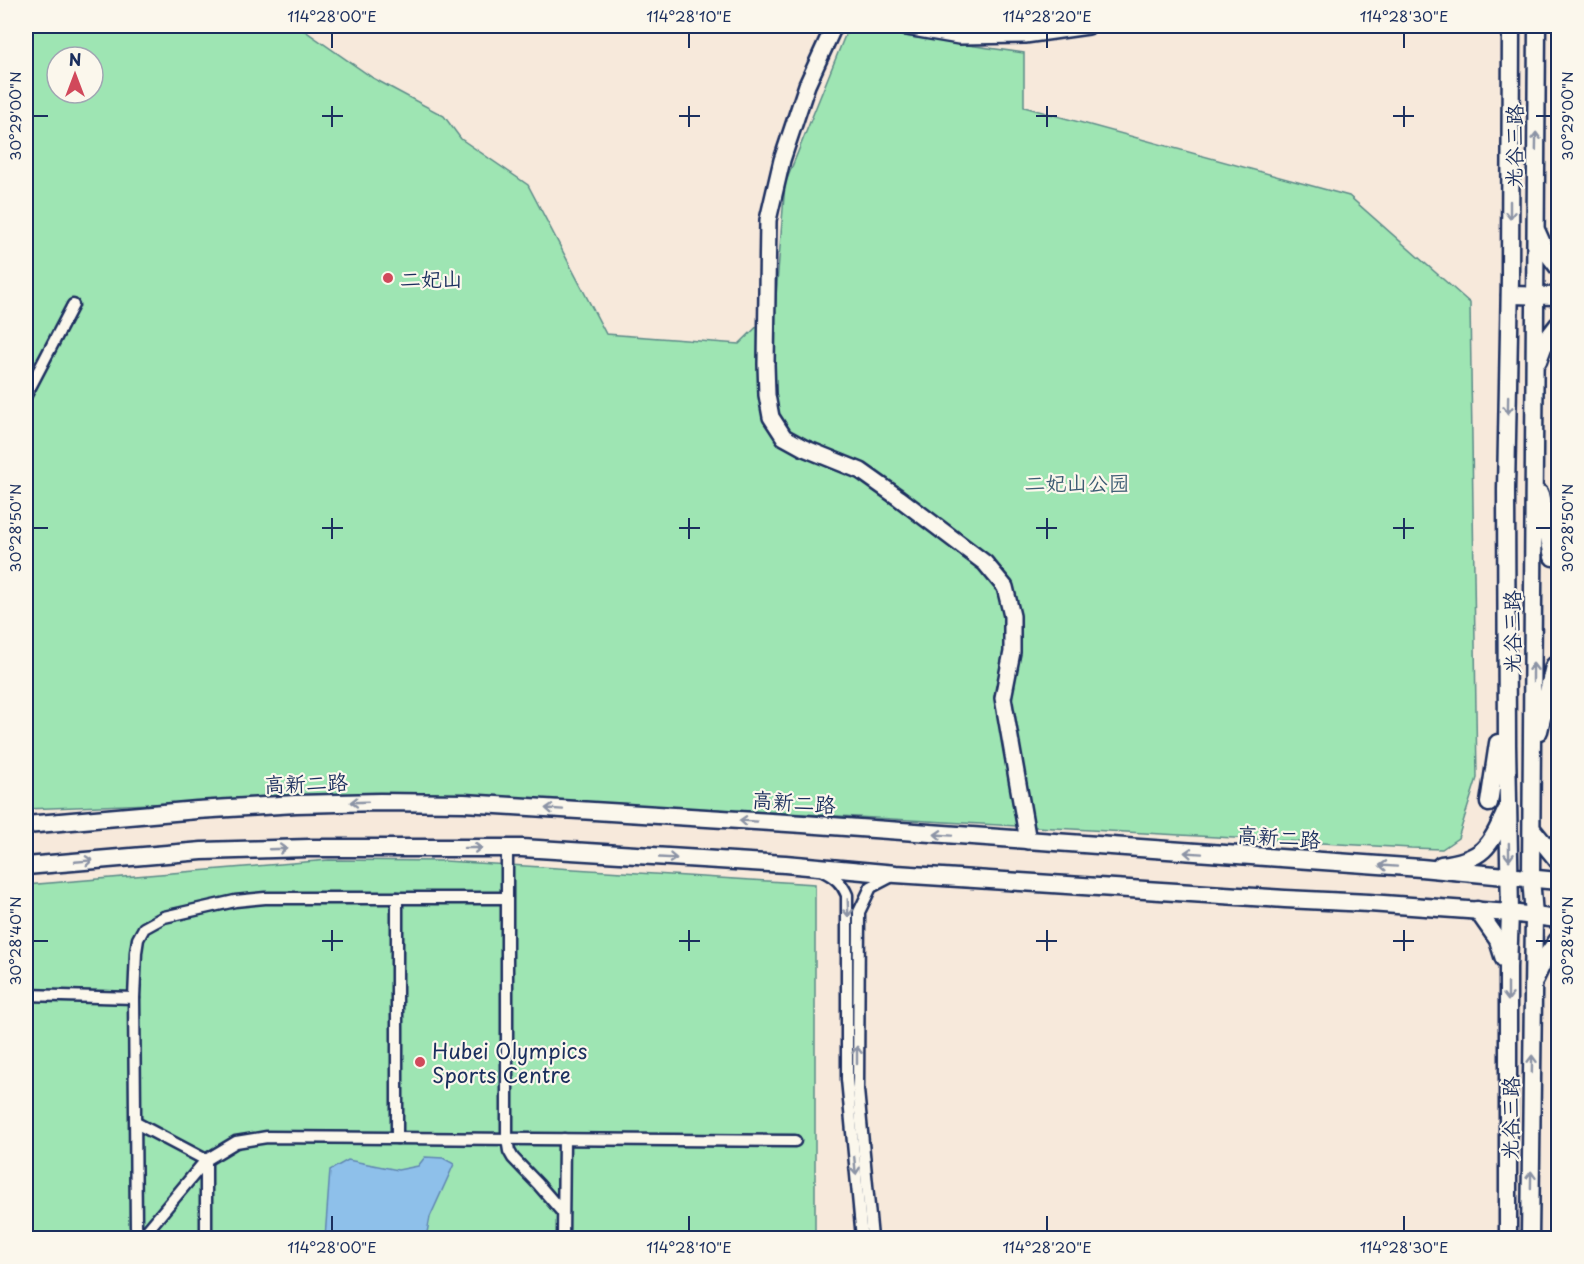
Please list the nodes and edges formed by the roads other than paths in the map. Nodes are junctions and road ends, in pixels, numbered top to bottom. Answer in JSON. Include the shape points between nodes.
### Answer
{"nodes":[{"id":1,"x":834,"y":26,"type":"edge"},
{"id":2,"x":901,"y":26,"type":"edge"},
{"id":3,"x":1088,"y":26,"type":"edge"},
{"id":4,"x":1511,"y":26,"type":"edge"},
{"id":5,"x":1537,"y":26,"type":"edge"},
{"id":6,"x":1002,"y":30,"type":"edge"},
{"id":7,"x":1534,"y":226,"type":"junction"},
{"id":8,"x":1558,"y":267,"type":"edge"},
{"id":9,"x":1510,"y":295,"type":"junction"},
{"id":10,"x":1534,"y":296,"type":"junction"},
{"id":11,"x":1558,"y":296,"type":"edge"},
{"id":12,"x":73,"y":305,"type":"dead end"},
{"id":13,"x":1558,"y":325,"type":"edge"},
{"id":14,"x":1533,"y":373,"type":"junction"},
{"id":15,"x":26,"y":395,"type":"edge"},
{"id":16,"x":1533,"y":460,"type":"junction"},
{"id":17,"x":1553,"y":557,"type":"dead end"},
{"id":18,"x":1554,"y":666,"type":"dead end"},
{"id":19,"x":1506,"y":692,"type":"junction"},
{"id":20,"x":1533,"y":761,"type":"junction"},
{"id":21,"x":1489,"y":803,"type":"dead end"},
{"id":22,"x":1508,"y":808,"type":"junction"},
{"id":23,"x":26,"y":825,"type":"edge"},
{"id":24,"x":1533,"y":829,"type":"junction"},
{"id":25,"x":1028,"y":841,"type":"junction"},
{"id":26,"x":507,"y":848,"type":"junction"},
{"id":27,"x":1558,"y":861,"type":"edge"},
{"id":28,"x":26,"y":866,"type":"edge"},
{"id":29,"x":814,"y":867,"type":"junction"},
{"id":30,"x":1421,"y":868,"type":"junction"},
{"id":31,"x":896,"y":874,"type":"junction"},
{"id":32,"x":1509,"y":877,"type":"junction"},
{"id":33,"x":1532,"y":878,"type":"junction"},
{"id":34,"x":1558,"y":881,"type":"edge"},
{"id":35,"x":398,"y":898,"type":"junction"},
{"id":36,"x":506,"y":898,"type":"junction"},
{"id":37,"x":1478,"y":910,"type":"junction"},
{"id":38,"x":1510,"y":913,"type":"junction"},
{"id":39,"x":1534,"y":915,"type":"junction"},
{"id":40,"x":1558,"y":919,"type":"edge"},
{"id":41,"x":1558,"y":940,"type":"edge"},
{"id":42,"x":1508,"y":968,"type":"junction"},
{"id":43,"x":1533,"y":982,"type":"junction"},
{"id":44,"x":26,"y":995,"type":"edge"},
{"id":45,"x":134,"y":998,"type":"junction"},
{"id":46,"x":136,"y":1123,"type":"junction"},
{"id":47,"x":397,"y":1138,"type":"junction"},
{"id":48,"x":507,"y":1139,"type":"junction"},
{"id":49,"x":564,"y":1139,"type":"junction"},
{"id":50,"x":795,"y":1141,"type":"dead end"},
{"id":51,"x":206,"y":1160,"type":"junction"},
{"id":52,"x":563,"y":1213,"type":"junction"},
{"id":53,"x":141,"y":1239,"type":"edge"},
{"id":54,"x":206,"y":1239,"type":"edge"},
{"id":55,"x":563,"y":1239,"type":"edge"},
{"id":56,"x":862,"y":1239,"type":"edge"},
{"id":57,"x":872,"y":1239,"type":"edge"},
{"id":58,"x":1508,"y":1239,"type":"edge"},
{"id":59,"x":1530,"y":1239,"type":"edge"}],
"edges":[{"from":1,"to":25,"type":"street","via":[[807,85],[782,160],[768,220],[766,364],[771,417],[784,437],[861,471],[899,498],[985,563],[1005,587],[1012,616],[1012,652],[1003,699]]},
{"from":2,"to":6,"type":"street","via":[[959,36]]},
{"from":3,"to":6,"type":"street","via":[[1025,35]]},
{"from":4,"to":9,"type":"main road","name":"光谷三路","one_way":true},
{"from":7,"to":5,"type":"main road","name":"光谷三路","one_way":true},
{"from":7,"to":8,"type":"main road"},
{"from":7,"to":10,"type":"main road","name":"光谷三路"},
{"from":9,"to":10,"type":"main road"},
{"from":9,"to":19,"type":"main road","name":"光谷三路","one_way":true},
{"from":10,"to":11,"type":"main road"},
{"from":10,"to":14,"type":"main road","name":"光谷三路"},
{"from":12,"to":15,"type":"street"},
{"from":13,"to":14,"type":"main road","via":[[1545,342]]},
{"from":14,"to":16,"type":"main road","name":"光谷三路"},
{"from":16,"to":17,"type":"main road"},
{"from":20,"to":16,"type":"main road","name":"光谷三路","one_way":true},
{"from":18,"to":20,"type":"main road"},
{"from":19,"to":21,"type":"main road"},
{"from":19,"to":22,"type":"main road","name":"光谷三路"},
{"from":20,"to":24,"type":"main road","name":"光谷三路"},
{"from":22,"to":30,"type":"main road","via":[[1490,843],[1475,857]]},
{"from":22,"to":32,"type":"main road","name":"光谷三路","one_way":true},
{"from":25,"to":23,"type":"main road","name":"高新二路","one_way":true,"via":[[464,803],[380,802],[197,810]]},
{"from":24,"to":27,"type":"main road"},
{"from":24,"to":33,"type":"main road","name":"光谷三路"},
{"from":30,"to":25,"type":"main road","name":"高新二路","one_way":true},
{"from":28,"to":26,"type":"main road","one_way":true,"via":[[202,851]]},
{"from":26,"to":29,"type":"main road","one_way":true},
{"from":26,"to":36,"type":"street"},
{"from":29,"to":31,"type":"main road"},
{"from":29,"to":56,"type":"street","one_way":true,"via":[[832,875],[847,895],[847,1080]]},
{"from":30,"to":32,"type":"main road","name":"高新二路"},
{"from":31,"to":37,"type":"main road"},
{"from":57,"to":31,"type":"street","one_way":true,"via":[[858,1090],[860,912],[871,887]]},
{"from":32,"to":33,"type":"main road","name":"高新二路"},
{"from":32,"to":38,"type":"main road","name":"光谷三路"},
{"from":33,"to":34,"type":"main road","name":"高新二路"},
{"from":33,"to":39,"type":"main road","name":"光谷三路"},
{"from":35,"to":36,"type":"street"},
{"from":35,"to":45,"type":"street","via":[[265,898],[164,917],[144,928],[138,939]]},
{"from":35,"to":47,"type":"street"},
{"from":36,"to":48,"type":"street"},
{"from":37,"to":38,"type":"main road"},
{"from":37,"to":42,"type":"main road","via":[[1498,940]]},
{"from":38,"to":39,"type":"main road"},
{"from":38,"to":42,"type":"main road","name":"光谷三路"},
{"from":39,"to":40,"type":"main road"},
{"from":39,"to":43,"type":"main road","name":"光谷三路"},
{"from":41,"to":43,"type":"main road"},
{"from":42,"to":58,"type":"main road","name":"光谷三路","one_way":true},
{"from":59,"to":43,"type":"main road","name":"光谷三路","one_way":true},
{"from":44,"to":45,"type":"street"},
{"from":45,"to":46,"type":"street"},
{"from":46,"to":51,"type":"street"},
{"from":46,"to":53,"type":"street","via":[[136,1226]]},
{"from":47,"to":48,"type":"street"},
{"from":47,"to":51,"type":"street","via":[[267,1137],[236,1142]]},
{"from":48,"to":49,"type":"street"},
{"from":48,"to":52,"type":"street","via":[[513,1158]]},
{"from":49,"to":50,"type":"street"},
{"from":49,"to":52,"type":"street"},
{"from":51,"to":53,"type":"street"},
{"from":51,"to":54,"type":"street"},
{"from":52,"to":55,"type":"street"}]}
